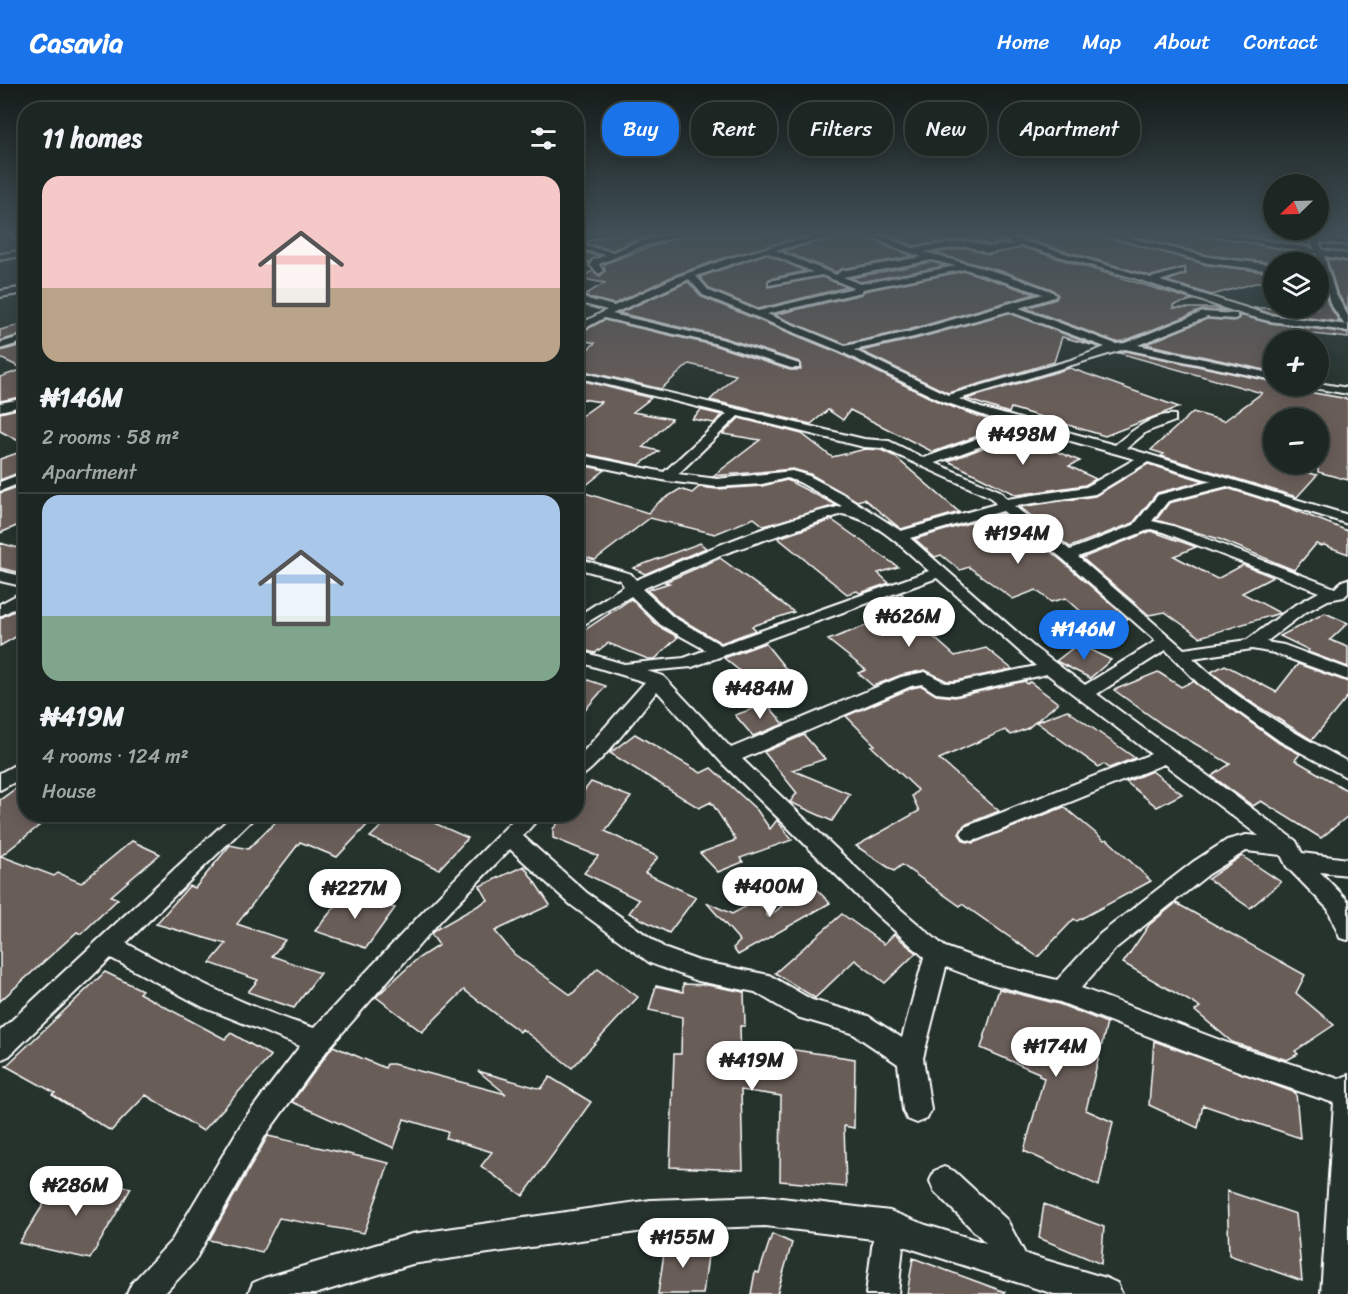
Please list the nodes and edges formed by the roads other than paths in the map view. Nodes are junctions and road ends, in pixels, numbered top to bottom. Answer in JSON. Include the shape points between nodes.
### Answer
{"nodes":[{"id":1,"x":657,"y":290,"type":"edge"},
{"id":2,"x":704,"y":290,"type":"edge"},
{"id":3,"x":856,"y":290,"type":"edge"},
{"id":4,"x":1041,"y":290,"type":"edge"},
{"id":5,"x":1179,"y":290,"type":"edge"},
{"id":6,"x":18,"y":291,"type":"edge"},
{"id":7,"x":1329,"y":293,"type":"edge"},
{"id":8,"x":0,"y":294,"type":"edge"},
{"id":9,"x":584,"y":301,"type":"edge"},
{"id":10,"x":1333,"y":302,"type":"junction"},
{"id":11,"x":1348,"y":303,"type":"edge"},
{"id":12,"x":1010,"y":308,"type":"junction"},
{"id":13,"x":616,"y":309,"type":"junction"},
{"id":14,"x":760,"y":313,"type":"junction"},
{"id":15,"x":602,"y":315,"type":"junction"},
{"id":16,"x":1263,"y":316,"type":"edge"},
{"id":17,"x":1263,"y":318,"type":"edge"},
{"id":18,"x":1269,"y":318,"type":"edge"},
{"id":19,"x":1348,"y":322,"type":"edge"},
{"id":20,"x":584,"y":325,"type":"edge"},
{"id":21,"x":1348,"y":328,"type":"edge"},
{"id":22,"x":18,"y":340,"type":"edge"},
{"id":23,"x":0,"y":346,"type":"edge"},
{"id":24,"x":1120,"y":347,"type":"junction"},
{"id":25,"x":844,"y":349,"type":"junction"},
{"id":26,"x":795,"y":366,"type":"dead end"},
{"id":27,"x":1263,"y":375,"type":"edge"},
{"id":28,"x":584,"y":376,"type":"edge"},
{"id":29,"x":1329,"y":388,"type":"edge"},
{"id":30,"x":1348,"y":391,"type":"edge"},
{"id":31,"x":946,"y":399,"type":"junction"},
{"id":32,"x":18,"y":403,"type":"edge"},
{"id":33,"x":0,"y":407,"type":"edge"},
{"id":34,"x":736,"y":412,"type":"junction"},
{"id":35,"x":1171,"y":418,"type":"dead end"},
{"id":36,"x":1012,"y":421,"type":"junction"},
{"id":37,"x":1117,"y":450,"type":"junction"},
{"id":38,"x":1146,"y":458,"type":"junction"},
{"id":39,"x":584,"y":460,"type":"edge"},
{"id":40,"x":924,"y":463,"type":"junction"},
{"id":41,"x":667,"y":477,"type":"junction"},
{"id":42,"x":18,"y":479,"type":"edge"},
{"id":43,"x":1226,"y":482,"type":"junction"},
{"id":44,"x":0,"y":487,"type":"edge"},
{"id":45,"x":1005,"y":506,"type":"junction"},
{"id":46,"x":864,"y":514,"type":"junction"},
{"id":47,"x":1348,"y":520,"type":"edge"},
{"id":48,"x":1139,"y":528,"type":"junction"},
{"id":49,"x":899,"y":536,"type":"junction"},
{"id":50,"x":1068,"y":556,"type":"junction"},
{"id":51,"x":584,"y":565,"type":"edge"},
{"id":52,"x":938,"y":573,"type":"junction"},
{"id":53,"x":0,"y":576,"type":"edge"},
{"id":54,"x":18,"y":580,"type":"edge"},
{"id":55,"x":634,"y":587,"type":"junction"},
{"id":56,"x":1345,"y":588,"type":"edge"},
{"id":57,"x":18,"y":599,"type":"edge"},
{"id":58,"x":3,"y":607,"type":"edge"},
{"id":59,"x":584,"y":619,"type":"edge"},
{"id":60,"x":1167,"y":642,"type":"junction"},
{"id":61,"x":1252,"y":644,"type":"junction"},
{"id":62,"x":720,"y":651,"type":"junction"},
{"id":63,"x":1180,"y":655,"type":"junction"},
{"id":64,"x":584,"y":657,"type":"edge"},
{"id":65,"x":620,"y":667,"type":"junction"},
{"id":66,"x":1050,"y":668,"type":"junction"},
{"id":67,"x":1348,"y":675,"type":"edge"},
{"id":68,"x":657,"y":680,"type":"junction"},
{"id":69,"x":1084,"y":694,"type":"junction"},
{"id":70,"x":1167,"y":755,"type":"junction"},
{"id":71,"x":728,"y":757,"type":"junction"},
{"id":72,"x":584,"y":764,"type":"edge"},
{"id":73,"x":18,"y":771,"type":"edge"},
{"id":74,"x":1348,"y":771,"type":"edge"},
{"id":75,"x":0,"y":783,"type":"edge"},
{"id":76,"x":240,"y":822,"type":"edge"},
{"id":77,"x":524,"y":822,"type":"edge"},
{"id":78,"x":972,"y":833,"type":"dead end"},
{"id":79,"x":509,"y":836,"type":"junction"},
{"id":80,"x":1292,"y":854,"type":"junction"},
{"id":81,"x":1348,"y":867,"type":"edge"},
{"id":82,"x":1348,"y":931,"type":"edge"},
{"id":83,"x":110,"y":946,"type":"junction"},
{"id":84,"x":937,"y":954,"type":"junction"},
{"id":85,"x":1062,"y":992,"type":"junction"},
{"id":86,"x":319,"y":1041,"type":"junction"},
{"id":87,"x":0,"y":1048,"type":"edge"},
{"id":88,"x":910,"y":1058,"type":"junction"},
{"id":89,"x":1347,"y":1091,"type":"edge"},
{"id":90,"x":917,"y":1110,"type":"dead end"},
{"id":91,"x":944,"y":1181,"type":"dead end"},
{"id":92,"x":890,"y":1226,"type":"junction"},
{"id":93,"x":1015,"y":1267,"type":"junction"},
{"id":94,"x":143,"y":1294,"type":"edge"},
{"id":95,"x":264,"y":1294,"type":"edge"},
{"id":96,"x":882,"y":1294,"type":"edge"},
{"id":97,"x":1106,"y":1294,"type":"edge"},
{"id":98,"x":1336,"y":1294,"type":"edge"}],
"edges":[{"from":1,"to":13,"type":"street"},
{"from":2,"to":14,"type":"street"},
{"from":3,"to":14,"type":"street"},
{"from":4,"to":12,"type":"street","via":[[1051,295]]},
{"from":5,"to":16,"type":"street"},
{"from":6,"to":8,"type":"street"},
{"from":7,"to":10,"type":"street"},
{"from":9,"to":13,"type":"street"},
{"from":10,"to":11,"type":"street"},
{"from":10,"to":19,"type":"street"},
{"from":12,"to":24,"type":"street"},
{"from":12,"to":25,"type":"street"},
{"from":13,"to":15,"type":"street"},
{"from":14,"to":25,"type":"street"},
{"from":15,"to":20,"type":"street"},
{"from":15,"to":26,"type":"street","via":[[717,342]]},
{"from":17,"to":24,"type":"street","via":[[1206,314]]},
{"from":18,"to":21,"type":"street"},
{"from":22,"to":23,"type":"street"},
{"from":24,"to":27,"type":"street"},
{"from":24,"to":31,"type":"street"},
{"from":25,"to":31,"type":"street"},
{"from":28,"to":34,"type":"street"},
{"from":29,"to":30,"type":"street"},
{"from":31,"to":36,"type":"street"},
{"from":32,"to":33,"type":"street"},
{"from":34,"to":40,"type":"street","via":[[864,443],[885,444]]},
{"from":34,"to":41,"type":"street"},
{"from":35,"to":37,"type":"street","via":[[1142,429]]},
{"from":36,"to":37,"type":"street"},
{"from":36,"to":40,"type":"street","via":[[980,442]]},
{"from":37,"to":38,"type":"street"},
{"from":38,"to":43,"type":"street"},
{"from":38,"to":45,"type":"street","via":[[1090,490]]},
{"from":39,"to":41,"type":"street"},
{"from":40,"to":45,"type":"street","via":[[995,494]]},
{"from":41,"to":46,"type":"street","via":[[717,483],[787,474],[804,479]]},
{"from":42,"to":44,"type":"street"},
{"from":43,"to":47,"type":"street"},
{"from":43,"to":48,"type":"street","via":[[1163,498]]},
{"from":45,"to":49,"type":"street"},
{"from":45,"to":50,"type":"street"},
{"from":46,"to":49,"type":"street"},
{"from":46,"to":55,"type":"street","via":[[842,510],[825,514],[718,551]]},
{"from":48,"to":50,"type":"street"},
{"from":48,"to":56,"type":"street","via":[[1151,525],[1168,529]]},
{"from":49,"to":52,"type":"street"},
{"from":50,"to":60,"type":"street"},
{"from":51,"to":55,"type":"street","via":[[626,577]]},
{"from":52,"to":62,"type":"street"},
{"from":52,"to":66,"type":"street"},
{"from":53,"to":54,"type":"street"},
{"from":55,"to":59,"type":"street"},
{"from":55,"to":62,"type":"street","via":[[667,621]]},
{"from":56,"to":61,"type":"street","via":[[1298,610]]},
{"from":57,"to":58,"type":"street"},
{"from":60,"to":63,"type":"street"},
{"from":60,"to":69,"type":"street"},
{"from":61,"to":63,"type":"street"},
{"from":61,"to":67,"type":"street","via":[[1278,649]]},
{"from":62,"to":65,"type":"street","via":[[686,663]]},
{"from":63,"to":74,"type":"street","via":[[1204,679],[1287,737]]},
{"from":64,"to":65,"type":"street"},
{"from":65,"to":68,"type":"street"},
{"from":66,"to":69,"type":"street"},
{"from":66,"to":71,"type":"street","via":[[954,689],[942,689],[925,678],[907,681]]},
{"from":68,"to":71,"type":"street"},
{"from":68,"to":72,"type":"street"},
{"from":69,"to":70,"type":"street"},
{"from":70,"to":78,"type":"street"},
{"from":70,"to":80,"type":"street"},
{"from":71,"to":84,"type":"street"},
{"from":73,"to":75,"type":"street"},
{"from":76,"to":83,"type":"street"},
{"from":77,"to":79,"type":"street"},
{"from":79,"to":86,"type":"street"},
{"from":79,"to":88,"type":"street","via":[[579,899],[658,957],[698,971],[760,982],[806,1009],[859,1024]]},
{"from":80,"to":81,"type":"street"},
{"from":80,"to":82,"type":"street","via":[[1338,904]]},
{"from":80,"to":85,"type":"street","via":[[1246,843],[1235,846],[1108,942]]},
{"from":83,"to":86,"type":"street","via":[[280,1030]]},
{"from":83,"to":87,"type":"street"},
{"from":84,"to":85,"type":"street","via":[[992,974]]},
{"from":84,"to":88,"type":"street"},
{"from":85,"to":89,"type":"street","via":[[1241,1060]]},
{"from":86,"to":94,"type":"street","via":[[255,1127],[183,1251]]},
{"from":88,"to":90,"type":"street"},
{"from":89,"to":98,"type":"street"},
{"from":91,"to":93,"type":"street","via":[[996,1231]]},
{"from":92,"to":93,"type":"street"},
{"from":92,"to":95,"type":"street","via":[[765,1211],[651,1215],[412,1249]]},
{"from":92,"to":96,"type":"street"},
{"from":93,"to":97,"type":"street"}]}
